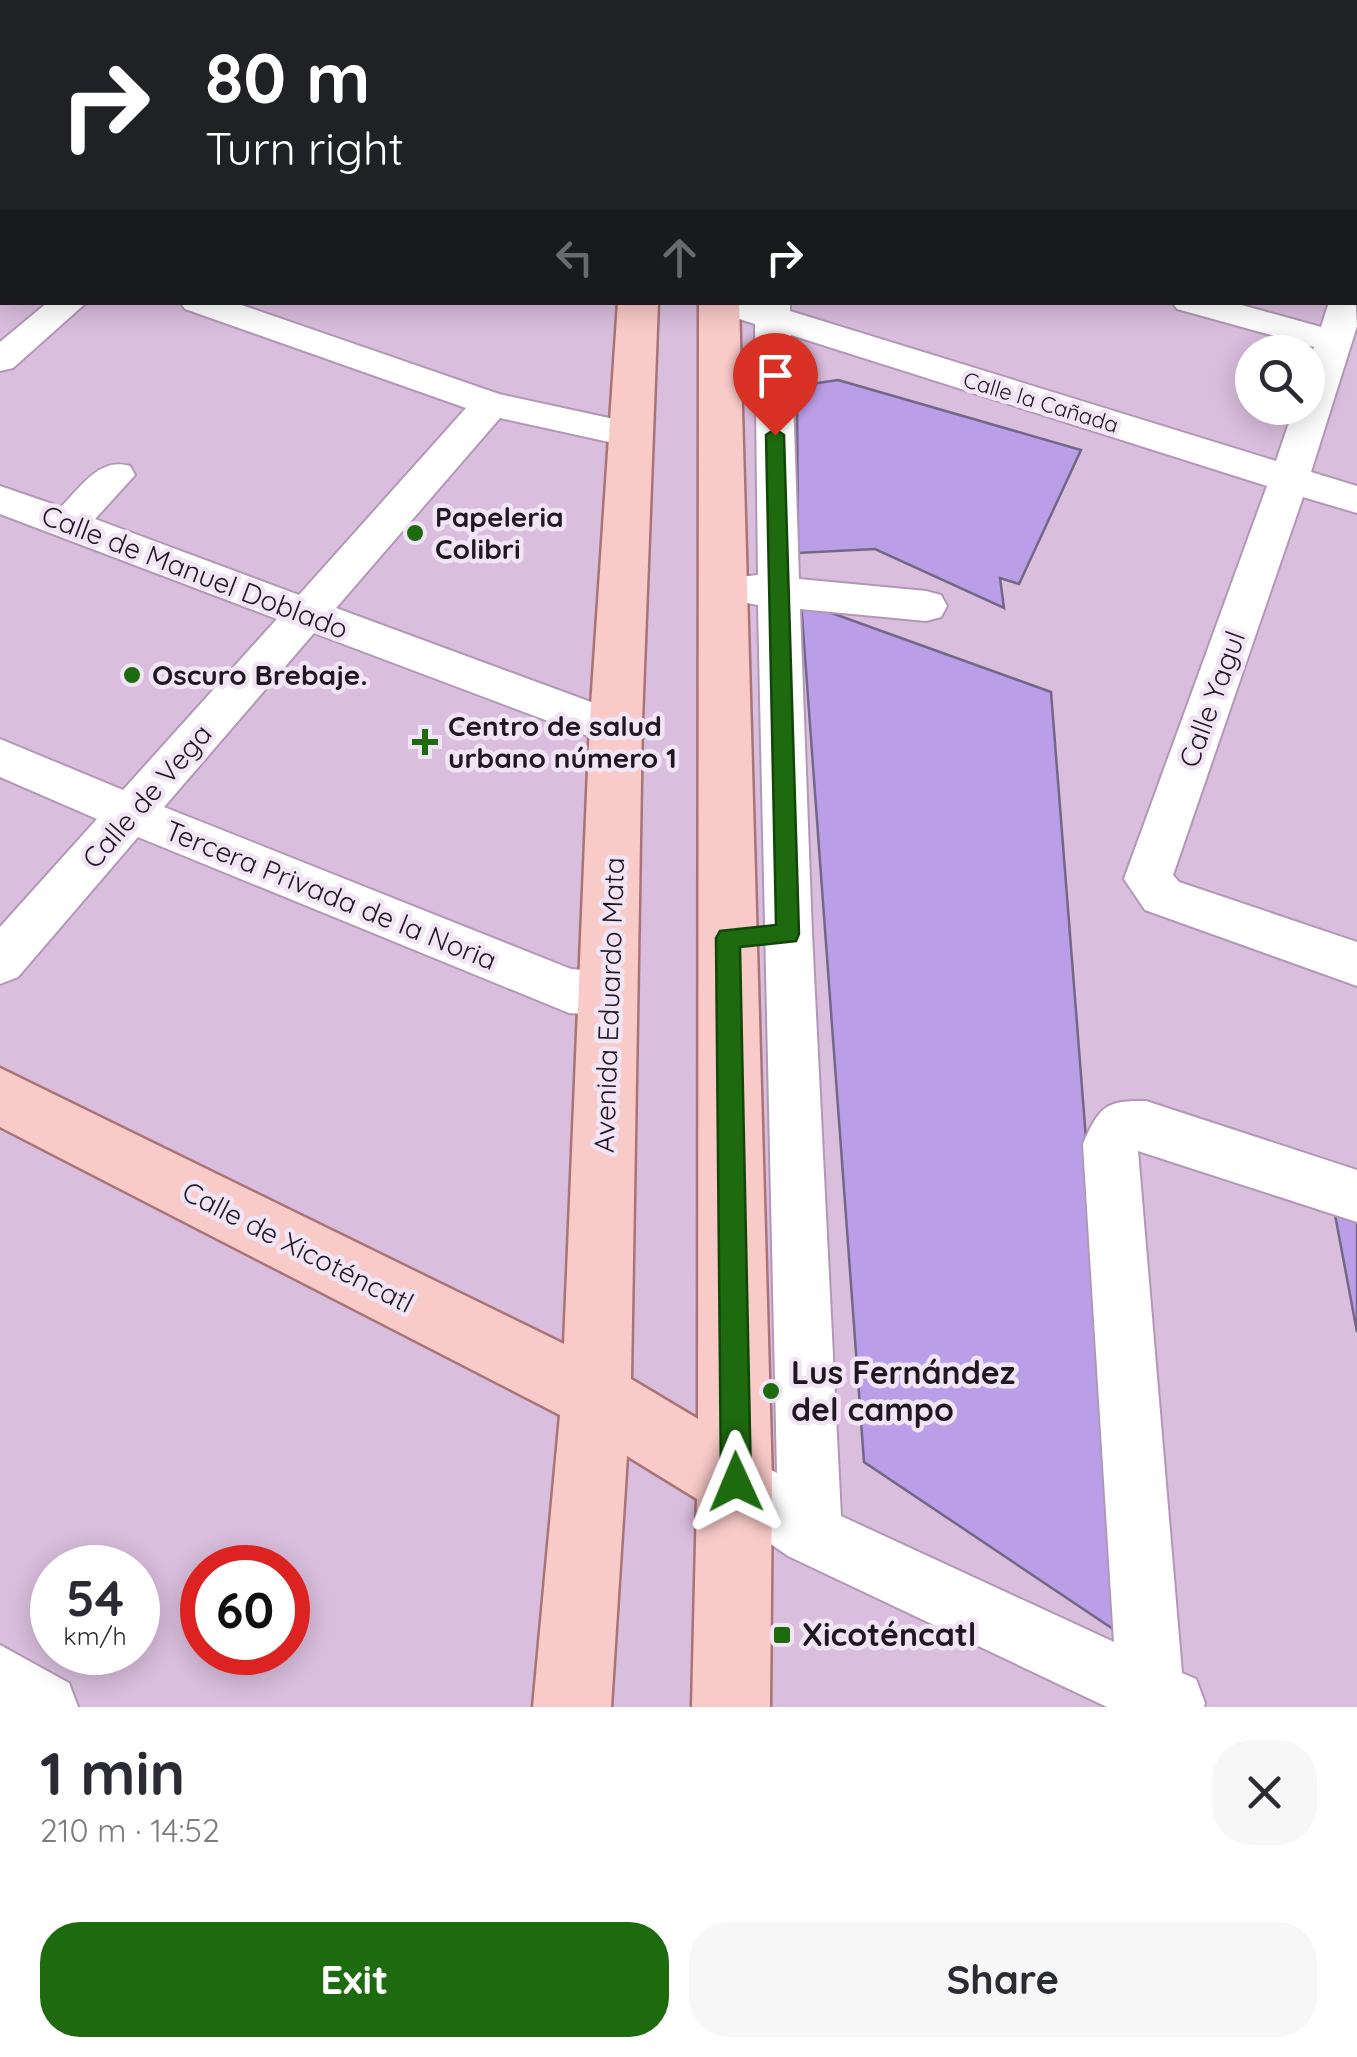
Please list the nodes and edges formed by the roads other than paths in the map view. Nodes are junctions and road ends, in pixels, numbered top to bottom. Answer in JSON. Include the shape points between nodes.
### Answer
{"nodes":[{"id":1,"x":66,"y":305,"type":"edge"},
{"id":2,"x":207,"y":305,"type":"edge"},
{"id":3,"x":638,"y":305,"type":"edge"},
{"id":4,"x":1200,"y":305,"type":"edge"},
{"id":5,"x":1347,"y":305,"type":"edge"},
{"id":6,"x":747,"y":307,"type":"edge"},
{"id":7,"x":1333,"y":342,"type":"junction"},
{"id":8,"x":0,"y":360,"type":"edge"},
{"id":9,"x":491,"y":404,"type":"junction"},
{"id":10,"x":633,"y":430,"type":"junction"},
{"id":11,"x":116,"y":475,"type":"dead end"},
{"id":12,"x":1290,"y":480,"type":"junction"},
{"id":13,"x":0,"y":499,"type":"edge"},
{"id":14,"x":1357,"y":500,"type":"edge"},
{"id":15,"x":67,"y":524,"type":"junction"},
{"id":16,"x":719,"y":588,"type":"junction"},
{"id":17,"x":778,"y":590,"type":"junction"},
{"id":18,"x":926,"y":606,"type":"dead end"},
{"id":19,"x":305,"y":615,"type":"junction"},
{"id":20,"x":616,"y":721,"type":"junction"},
{"id":21,"x":0,"y":757,"type":"edge"},
{"id":22,"x":131,"y":814,"type":"junction"},
{"id":23,"x":788,"y":934,"type":"junction"},
{"id":24,"x":728,"y":938,"type":"junction"},
{"id":25,"x":0,"y":962,"type":"edge"},
{"id":26,"x":1357,"y":964,"type":"edge"},
{"id":27,"x":611,"y":994,"type":"junction"},
{"id":28,"x":0,"y":1096,"type":"edge"},
{"id":29,"x":1357,"y":1196,"type":"edge"},
{"id":30,"x":596,"y":1398,"type":"junction"},
{"id":31,"x":736,"y":1482,"type":"junction"},
{"id":32,"x":810,"y":1534,"type":"junction"},
{"id":33,"x":0,"y":1678,"type":"edge"},
{"id":34,"x":1165,"y":1700,"type":"edge"},
{"id":35,"x":45,"y":1707,"type":"edge"},
{"id":36,"x":572,"y":1707,"type":"edge"},
{"id":37,"x":731,"y":1707,"type":"edge"}],
"edges":[{"from":1,"to":8,"type":"street"},
{"from":2,"to":9,"type":"street"},
{"from":3,"to":10,"type":"main road","name":"Avenida Eduardo Mata"},
{"from":4,"to":7,"type":"street"},
{"from":5,"to":7,"type":"street","name":"Calle Yagul"},
{"from":6,"to":12,"type":"street","name":"Calle la Cañada"},
{"from":6,"to":16,"type":"main road"},
{"from":6,"to":17,"type":"street"},
{"from":7,"to":12,"type":"street","name":"Calle Yagul"},
{"from":9,"to":10,"type":"street"},
{"from":9,"to":19,"type":"street","name":"Calle de Vega"},
{"from":10,"to":20,"type":"main road","name":"Avenida Eduardo Mata"},
{"from":11,"to":15,"type":"street"},
{"from":12,"to":14,"type":"street","name":"Calle la Cañada"},
{"from":12,"to":26,"type":"street","name":"Calle Yagul","via":[[1148,879],[1162,896]]},
{"from":13,"to":15,"type":"street","name":"Calle de Manuel Doblado"},
{"from":15,"to":19,"type":"street","name":"Calle de Manuel Doblado"},
{"from":16,"to":17,"type":"street"},
{"from":16,"to":24,"type":"main road"},
{"from":17,"to":18,"type":"street"},
{"from":17,"to":23,"type":"street"},
{"from":19,"to":20,"type":"street","name":"Calle de Manuel Doblado","via":[[588,719]]},
{"from":19,"to":22,"type":"street","name":"Calle de Vega"},
{"from":20,"to":27,"type":"main road","name":"Avenida Eduardo Mata"},
{"from":21,"to":22,"type":"street","name":"Tercera Privada de la Noria"},
{"from":22,"to":25,"type":"street","name":"Calle de Vega"},
{"from":22,"to":27,"type":"street","name":"Tercera Privada de la Noria","via":[[569,991]]},
{"from":23,"to":24,"type":"street"},
{"from":23,"to":32,"type":"street"},
{"from":24,"to":31,"type":"main road"},
{"from":27,"to":30,"type":"main road","name":"Avenida Eduardo Mata"},
{"from":28,"to":30,"type":"main road","name":"Calle de Xicoténcatl"},
{"from":29,"to":34,"type":"street","via":[[1146,1126],[1120,1125],[1110,1144]]},
{"from":30,"to":31,"type":"main road","name":"Calle de Xicoténcatl"},
{"from":30,"to":36,"type":"main road","name":"Avenida Eduardo Mata"},
{"from":31,"to":32,"type":"street"},
{"from":31,"to":37,"type":"main road"},
{"from":32,"to":34,"type":"street"},
{"from":33,"to":35,"type":"street"}]}
